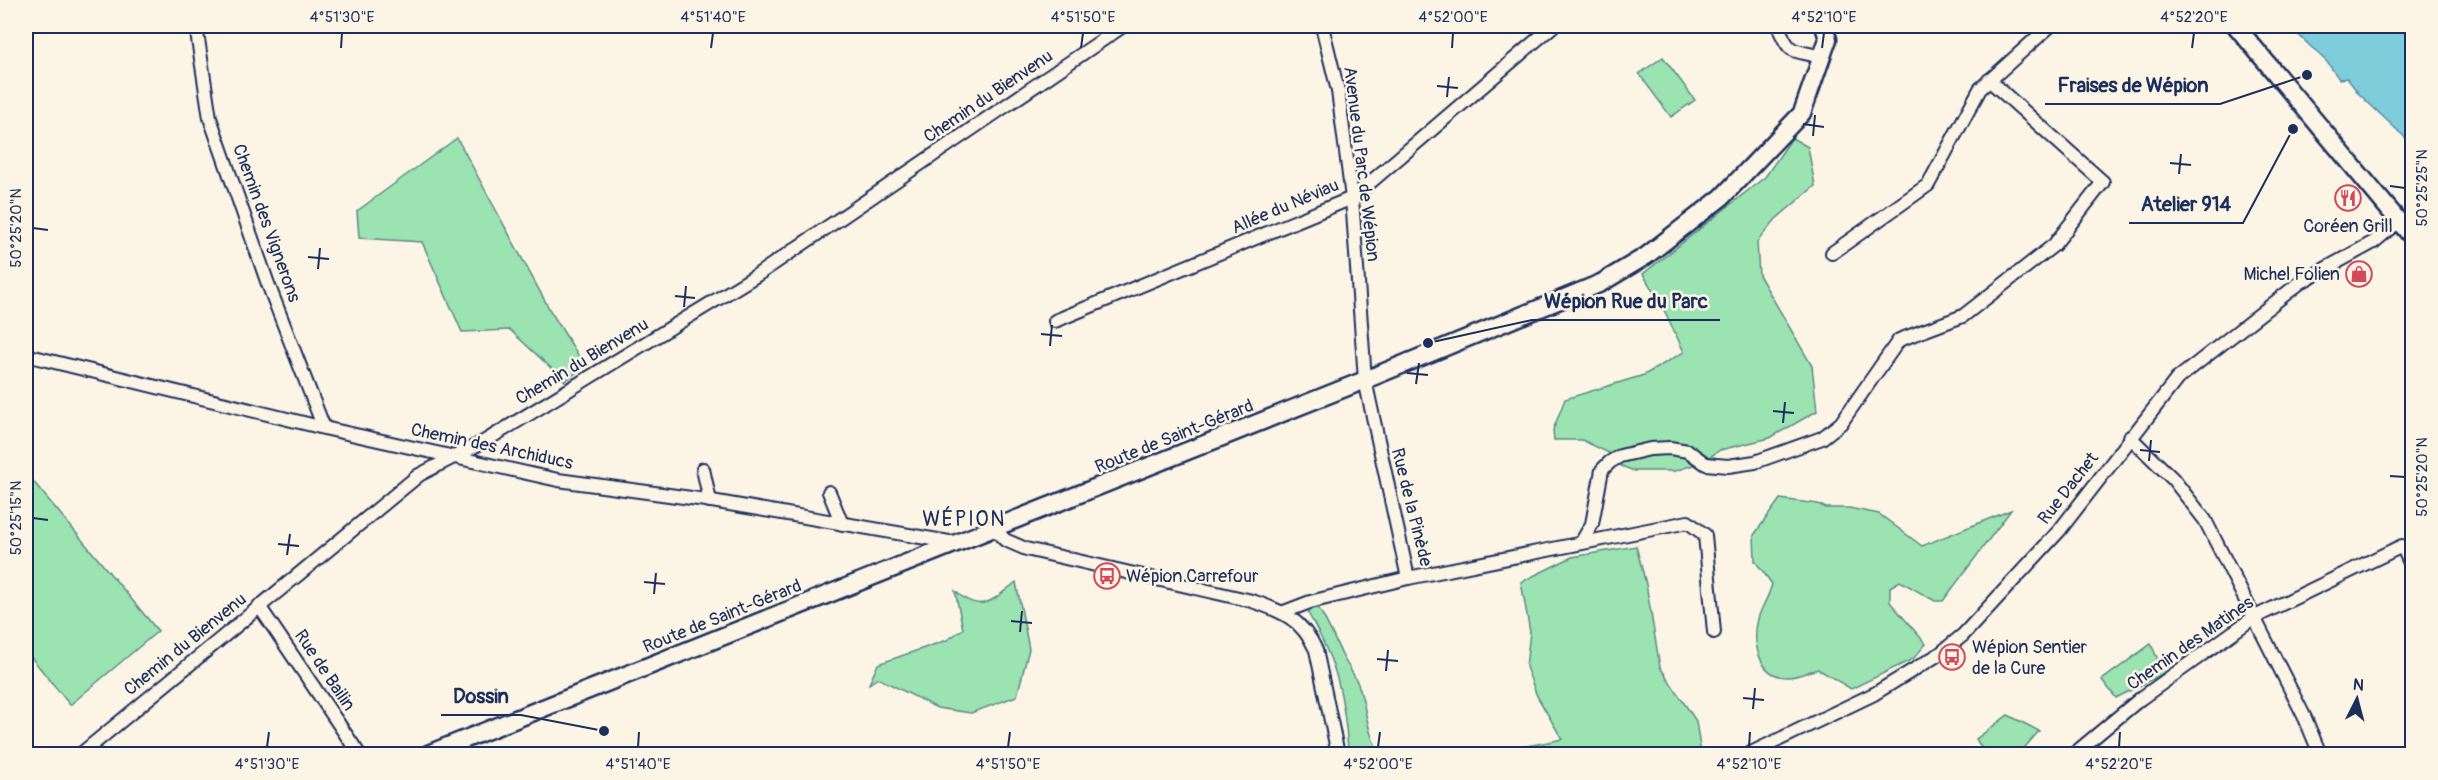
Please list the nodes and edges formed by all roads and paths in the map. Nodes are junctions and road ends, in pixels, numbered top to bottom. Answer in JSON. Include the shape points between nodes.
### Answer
{"nodes":[{"id":1,"x":196,"y":26,"type":"edge"},
{"id":2,"x":1123,"y":26,"type":"edge"},
{"id":3,"x":1322,"y":26,"type":"edge"},
{"id":4,"x":1553,"y":26,"type":"edge"},
{"id":5,"x":1778,"y":26,"type":"edge"},
{"id":6,"x":1824,"y":26,"type":"edge"},
{"id":7,"x":2050,"y":26,"type":"edge"},
{"id":8,"x":2236,"y":26,"type":"edge"},
{"id":9,"x":1821,"y":57,"type":"junction"},
{"id":10,"x":1989,"y":80,"type":"junction"},
{"id":11,"x":1352,"y":198,"type":"junction"},
{"id":12,"x":2400,"y":220,"type":"junction"},
{"id":13,"x":2412,"y":237,"type":"edge"},
{"id":14,"x":1832,"y":253,"type":"dead end"},
{"id":15,"x":1054,"y":321,"type":"dead end"},
{"id":16,"x":26,"y":355,"type":"edge"},
{"id":17,"x":1365,"y":381,"type":"junction"},
{"id":18,"x":324,"y":428,"type":"junction"},
{"id":19,"x":2130,"y":437,"type":"junction"},
{"id":20,"x":455,"y":457,"type":"junction"},
{"id":21,"x":703,"y":469,"type":"dead end"},
{"id":22,"x":829,"y":492,"type":"dead end"},
{"id":23,"x":710,"y":501,"type":"junction"},
{"id":24,"x":842,"y":524,"type":"junction"},
{"id":25,"x":993,"y":528,"type":"junction"},
{"id":26,"x":1581,"y":543,"type":"junction"},
{"id":27,"x":956,"y":544,"type":"junction"},
{"id":28,"x":2412,"y":567,"type":"edge"},
{"id":29,"x":1408,"y":578,"type":"junction"},
{"id":30,"x":259,"y":606,"type":"junction"},
{"id":31,"x":1284,"y":612,"type":"junction"},
{"id":32,"x":2253,"y":618,"type":"junction"},
{"id":33,"x":1714,"y":632,"type":"dead end"},
{"id":34,"x":81,"y":754,"type":"edge"},
{"id":35,"x":359,"y":754,"type":"edge"},
{"id":36,"x":428,"y":754,"type":"edge"},
{"id":37,"x":1336,"y":754,"type":"edge"},
{"id":38,"x":1749,"y":754,"type":"edge"},
{"id":39,"x":2074,"y":754,"type":"edge"},
{"id":40,"x":2320,"y":754,"type":"edge"}],
"edges":[{"from":1,"to":18,"type":"street","name":"Chemin des Vignerons","via":[[210,118]]},
{"from":2,"to":20,"type":"street","name":"Chemin du Bienvenu","via":[[757,275]]},
{"from":3,"to":11,"type":"street","name":"Avenue du Parc de Wépion","via":[[1338,91]]},
{"from":4,"to":11,"type":"street","name":"Allée du Néviau"},
{"from":5,"to":9,"type":"street","via":[[1786,46]]},
{"from":6,"to":9,"type":"main road","name":"Route de Saint-Gérard","via":[[1828,39]]},
{"from":7,"to":10,"type":"street"},
{"from":8,"to":12,"type":"main road"},
{"from":9,"to":17,"type":"main road","name":"Route de Saint-Gérard","via":[[1803,113],[1722,197],[1646,256],[1601,283]]},
{"from":10,"to":14,"type":"street","via":[[1980,89],[1928,185]]},
{"from":10,"to":26,"type":"street","via":[[2103,182],[2054,245],[1963,316],[1899,340],[1841,423],[1822,438],[1755,462],[1728,466],[1706,464],[1688,451],[1670,448],[1630,453],[1610,462],[1602,470],[1592,524]]},
{"from":11,"to":15,"type":"street","name":"Allée du Néviau"},
{"from":11,"to":17,"type":"street","name":"Avenue du Parc de Wépion"},
{"from":12,"to":13,"type":"main road"},
{"from":12,"to":19,"type":"street","name":"Rue Dachet","via":[[2374,242],[2301,282],[2177,380]]},
{"from":16,"to":18,"type":"street","name":"Chemin des Archiducs"},
{"from":17,"to":25,"type":"main road","name":"Route de Saint-Gérard"},
{"from":17,"to":29,"type":"street","name":"Rue de la Pinède"},
{"from":18,"to":20,"type":"street","name":"Chemin des Archiducs"},
{"from":19,"to":32,"type":"street","via":[[2173,479],[2205,520]]},
{"from":19,"to":38,"type":"street","name":"Rue Dachet","via":[[2059,531],[1963,635],[1874,694]]},
{"from":20,"to":23,"type":"street","name":"Chemin des Archiducs","via":[[558,480]]},
{"from":20,"to":30,"type":"street","name":"Chemin du Bienvenu","via":[[418,475]]},
{"from":21,"to":23,"type":"street"},
{"from":22,"to":24,"type":"street"},
{"from":23,"to":24,"type":"street","name":"Chemin des Archiducs"},
{"from":24,"to":27,"type":"street","name":"Chemin des Archiducs"},
{"from":25,"to":27,"type":"main road","name":"Route de Saint-Gérard"},
{"from":25,"to":31,"type":"street","via":[[1005,540],[1026,549],[1252,601]]},
{"from":26,"to":29,"type":"street","name":"Rue de la Pinède"},
{"from":26,"to":33,"type":"street","name":"Rue de la Pinède","via":[[1688,522],[1705,535]]},
{"from":27,"to":36,"type":"main road","name":"Route de Saint-Gérard"},
{"from":28,"to":32,"type":"street","name":"Chemin des Matines","via":[[2402,546]]},
{"from":29,"to":31,"type":"street"},
{"from":30,"to":34,"type":"street","name":"Chemin du Bienvenu"},
{"from":30,"to":35,"type":"street","name":"Rue de Bailin"},
{"from":31,"to":37,"type":"street","via":[[1316,650]]},
{"from":32,"to":39,"type":"street","name":"Chemin des Matines","via":[[2140,699]]},
{"from":32,"to":40,"type":"street"}]}
